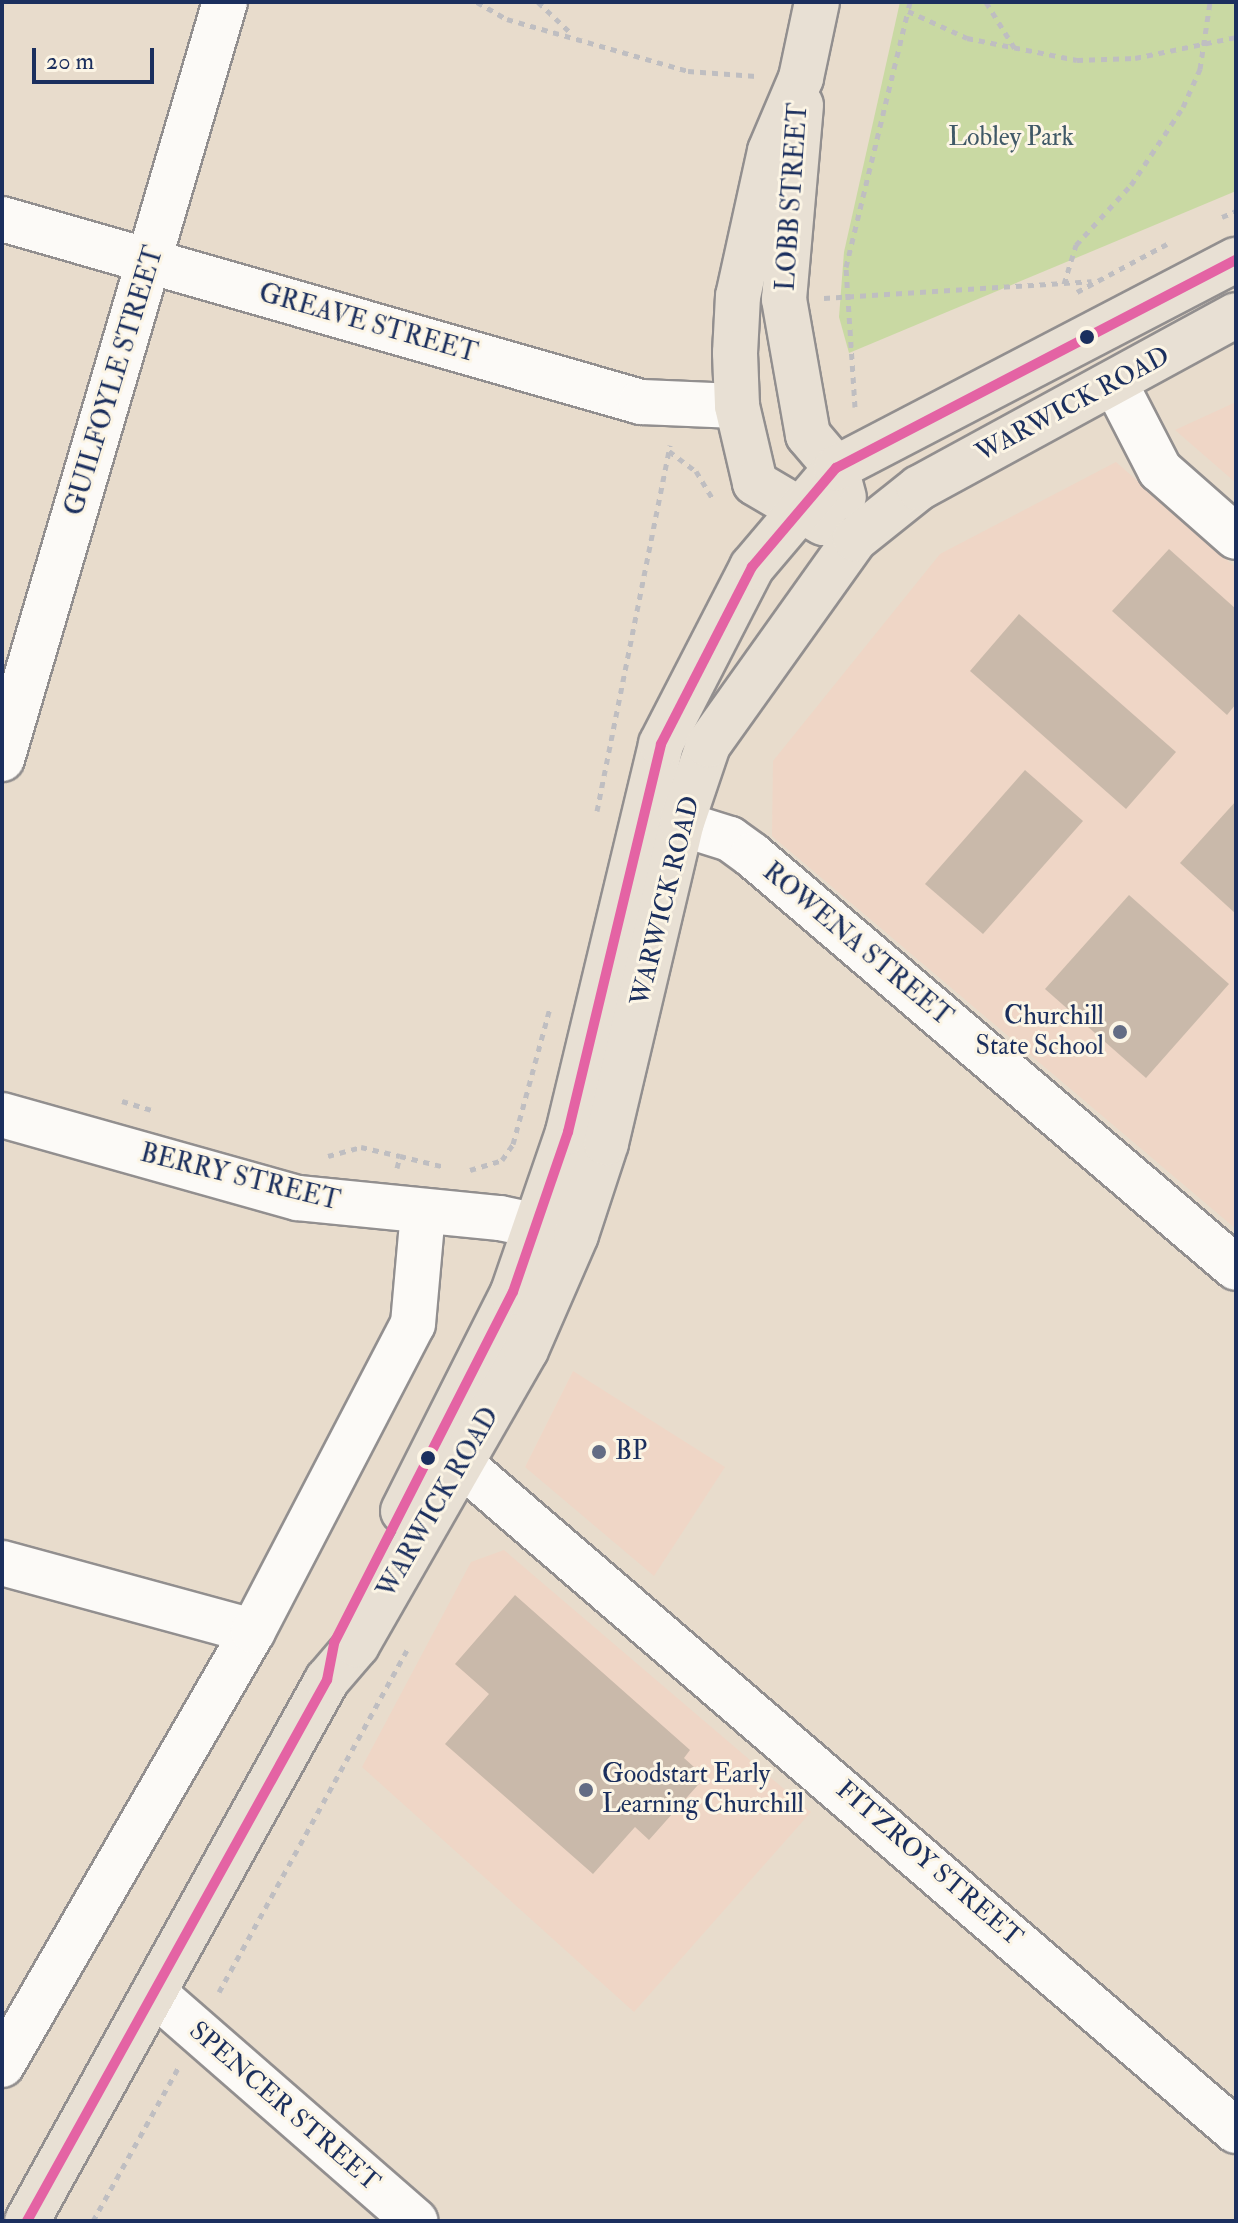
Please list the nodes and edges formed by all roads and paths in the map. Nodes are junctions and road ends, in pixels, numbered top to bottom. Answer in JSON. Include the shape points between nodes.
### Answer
{"nodes":[{"id":1,"x":225,"y":2,"type":"edge"},
{"id":2,"x":477,"y":2,"type":"edge"},
{"id":3,"x":538,"y":2,"type":"edge"},
{"id":4,"x":817,"y":2,"type":"edge"},
{"id":5,"x":910,"y":2,"type":"edge"},
{"id":6,"x":986,"y":2,"type":"edge"},
{"id":7,"x":1210,"y":2,"type":"edge"},
{"id":8,"x":908,"y":11,"type":"junction"},
{"id":9,"x":575,"y":37,"type":"junction"},
{"id":10,"x":1236,"y":37,"type":"edge"},
{"id":11,"x":1206,"y":42,"type":"junction"},
{"id":12,"x":1018,"y":53,"type":"junction"},
{"id":13,"x":801,"y":78,"type":"junction"},
{"id":14,"x":2,"y":219,"type":"edge"},
{"id":15,"x":1236,"y":260,"type":"edge"},
{"id":16,"x":151,"y":262,"type":"junction"},
{"id":17,"x":1091,"y":281,"type":"dead end"},
{"id":18,"x":1064,"y":284,"type":"junction"},
{"id":19,"x":848,"y":297,"type":"junction"},
{"id":20,"x":784,"y":299,"type":"junction"},
{"id":21,"x":1236,"y":315,"type":"edge"},
{"id":22,"x":1115,"y":383,"type":"junction"},
{"id":23,"x":737,"y":406,"type":"junction"},
{"id":24,"x":678,"y":407,"type":"junction"},
{"id":25,"x":855,"y":407,"type":"dead end"},
{"id":26,"x":669,"y":451,"type":"junction"},
{"id":27,"x":836,"y":468,"type":"junction"},
{"id":28,"x":716,"y":505,"type":"dead end"},
{"id":29,"x":797,"y":509,"type":"junction"},
{"id":30,"x":1236,"y":537,"type":"edge"},
{"id":31,"x":855,"y":539,"type":"junction"},
{"id":32,"x":2,"y":759,"type":"edge"},
{"id":33,"x":661,"y":817,"type":"junction"},
{"id":34,"x":595,"y":825,"type":"dead end"},
{"id":35,"x":555,"y":992,"type":"dead end"},
{"id":36,"x":107,"y":1100,"type":"dead end"},
{"id":37,"x":2,"y":1115,"type":"edge"},
{"id":38,"x":166,"y":1118,"type":"dead end"},
{"id":39,"x":400,"y":1156,"type":"junction"},
{"id":40,"x":317,"y":1159,"type":"dead end"},
{"id":41,"x":393,"y":1178,"type":"dead end"},
{"id":42,"x":423,"y":1212,"type":"junction"},
{"id":43,"x":557,"y":1229,"type":"junction"},
{"id":44,"x":1236,"y":1268,"type":"edge"},
{"id":45,"x":450,"y":1454,"type":"junction"},
{"id":46,"x":2,"y":1563,"type":"edge"},
{"id":47,"x":253,"y":1631,"type":"junction"},
{"id":48,"x":414,"y":1639,"type":"dead end"},
{"id":49,"x":154,"y":1993,"type":"junction"},
{"id":50,"x":197,"y":2031,"type":"junction"},
{"id":51,"x":2,"y":2065,"type":"edge"},
{"id":52,"x":1236,"y":2131,"type":"edge"},
{"id":53,"x":27,"y":2221,"type":"edge"},
{"id":54,"x":93,"y":2221,"type":"edge"},
{"id":55,"x":415,"y":2221,"type":"edge"}],
"edges":[{"from":1,"to":16,"type":"street","name":"GUILFOYLE STREET"},
{"from":2,"to":9,"type":"path"},
{"from":3,"to":9,"type":"path"},
{"from":4,"to":13,"type":"main road","name":"LOBB STREET"},
{"from":5,"to":8,"type":"path"},
{"from":6,"to":12,"type":"path"},
{"from":7,"to":11,"type":"path"},
{"from":8,"to":12,"type":"path"},
{"from":8,"to":19,"type":"path","via":[[846,267]]},
{"from":9,"to":13,"type":"path","via":[[688,71]]},
{"from":10,"to":11,"type":"path"},
{"from":11,"to":12,"type":"path","via":[[1135,58]]},
{"from":11,"to":18,"type":"path","via":[[1183,107],[1131,185],[1076,245]]},
{"from":13,"to":20,"type":"main road","name":"LOBB STREET"},
{"from":13,"to":23,"type":"main road","name":"LOBB STREET","via":[[770,151],[738,296]]},
{"from":14,"to":16,"type":"street","name":"GREAVE STREET"},
{"from":15,"to":27,"type":"main road","name":"WARWICK ROAD"},
{"from":16,"to":24,"type":"street","name":"GREAVE STREET"},
{"from":16,"to":32,"type":"street","name":"GUILFOYLE STREET"},
{"from":17,"to":18,"type":"path"},
{"from":18,"to":19,"type":"path"},
{"from":19,"to":20,"type":"path"},
{"from":19,"to":25,"type":"path"},
{"from":20,"to":27,"type":"main road","name":"LOBB STREET","via":[[808,435]]},
{"from":21,"to":22,"type":"main road","name":"WARWICK ROAD"},
{"from":22,"to":30,"type":"street","via":[[1160,470]]},
{"from":22,"to":31,"type":"main road","name":"WARWICK ROAD","via":[[919,488]]},
{"from":23,"to":24,"type":"street","name":"GREAVE STREET"},
{"from":23,"to":29,"type":"main road","name":"LOBB STREET","via":[[755,483]]},
{"from":24,"to":26,"type":"path"},
{"from":26,"to":28,"type":"path","via":[[696,471]]},
{"from":26,"to":34,"type":"path"},
{"from":27,"to":29,"type":"main road","name":"WARWICK ROAD"},
{"from":27,"to":31,"type":"main road","name":"LOBB STREET"},
{"from":29,"to":31,"type":"main road","name":"LOBB STREET"},
{"from":29,"to":33,"type":"main road","name":"WARWICK ROAD","via":[[752,567],[682,692]]},
{"from":31,"to":33,"type":"main road","name":"WARWICK ROAD"},
{"from":33,"to":43,"type":"main road","name":"WARWICK ROAD"},
{"from":33,"to":44,"type":"street","name":"ROWENA STREET","via":[[752,855]]},
{"from":35,"to":39,"type":"path","via":[[502,1160],[465,1171]]},
{"from":36,"to":38,"type":"path","via":[[141,1103]]},
{"from":37,"to":42,"type":"street","name":"BERRY STREET","via":[[298,1198]]},
{"from":39,"to":40,"type":"path","via":[[361,1147]]},
{"from":39,"to":41,"type":"path"},
{"from":42,"to":43,"type":"street","name":"BERRY STREET"},
{"from":42,"to":47,"type":"street","via":[[413,1324]]},
{"from":43,"to":45,"type":"main road","name":"WARWICK ROAD","via":[[526,1350]]},
{"from":45,"to":49,"type":"main road","name":"WARWICK ROAD","via":[[334,1643],[327,1680]]},
{"from":45,"to":52,"type":"street","name":"FITZROY STREET"},
{"from":46,"to":47,"type":"street"},
{"from":47,"to":51,"type":"street"},
{"from":48,"to":50,"type":"path"},
{"from":49,"to":50,"type":"street","name":"SPENCER STREET"},
{"from":49,"to":53,"type":"main road","name":"WARWICK ROAD"},
{"from":50,"to":54,"type":"path"},
{"from":50,"to":55,"type":"street","name":"SPENCER STREET"}]}
